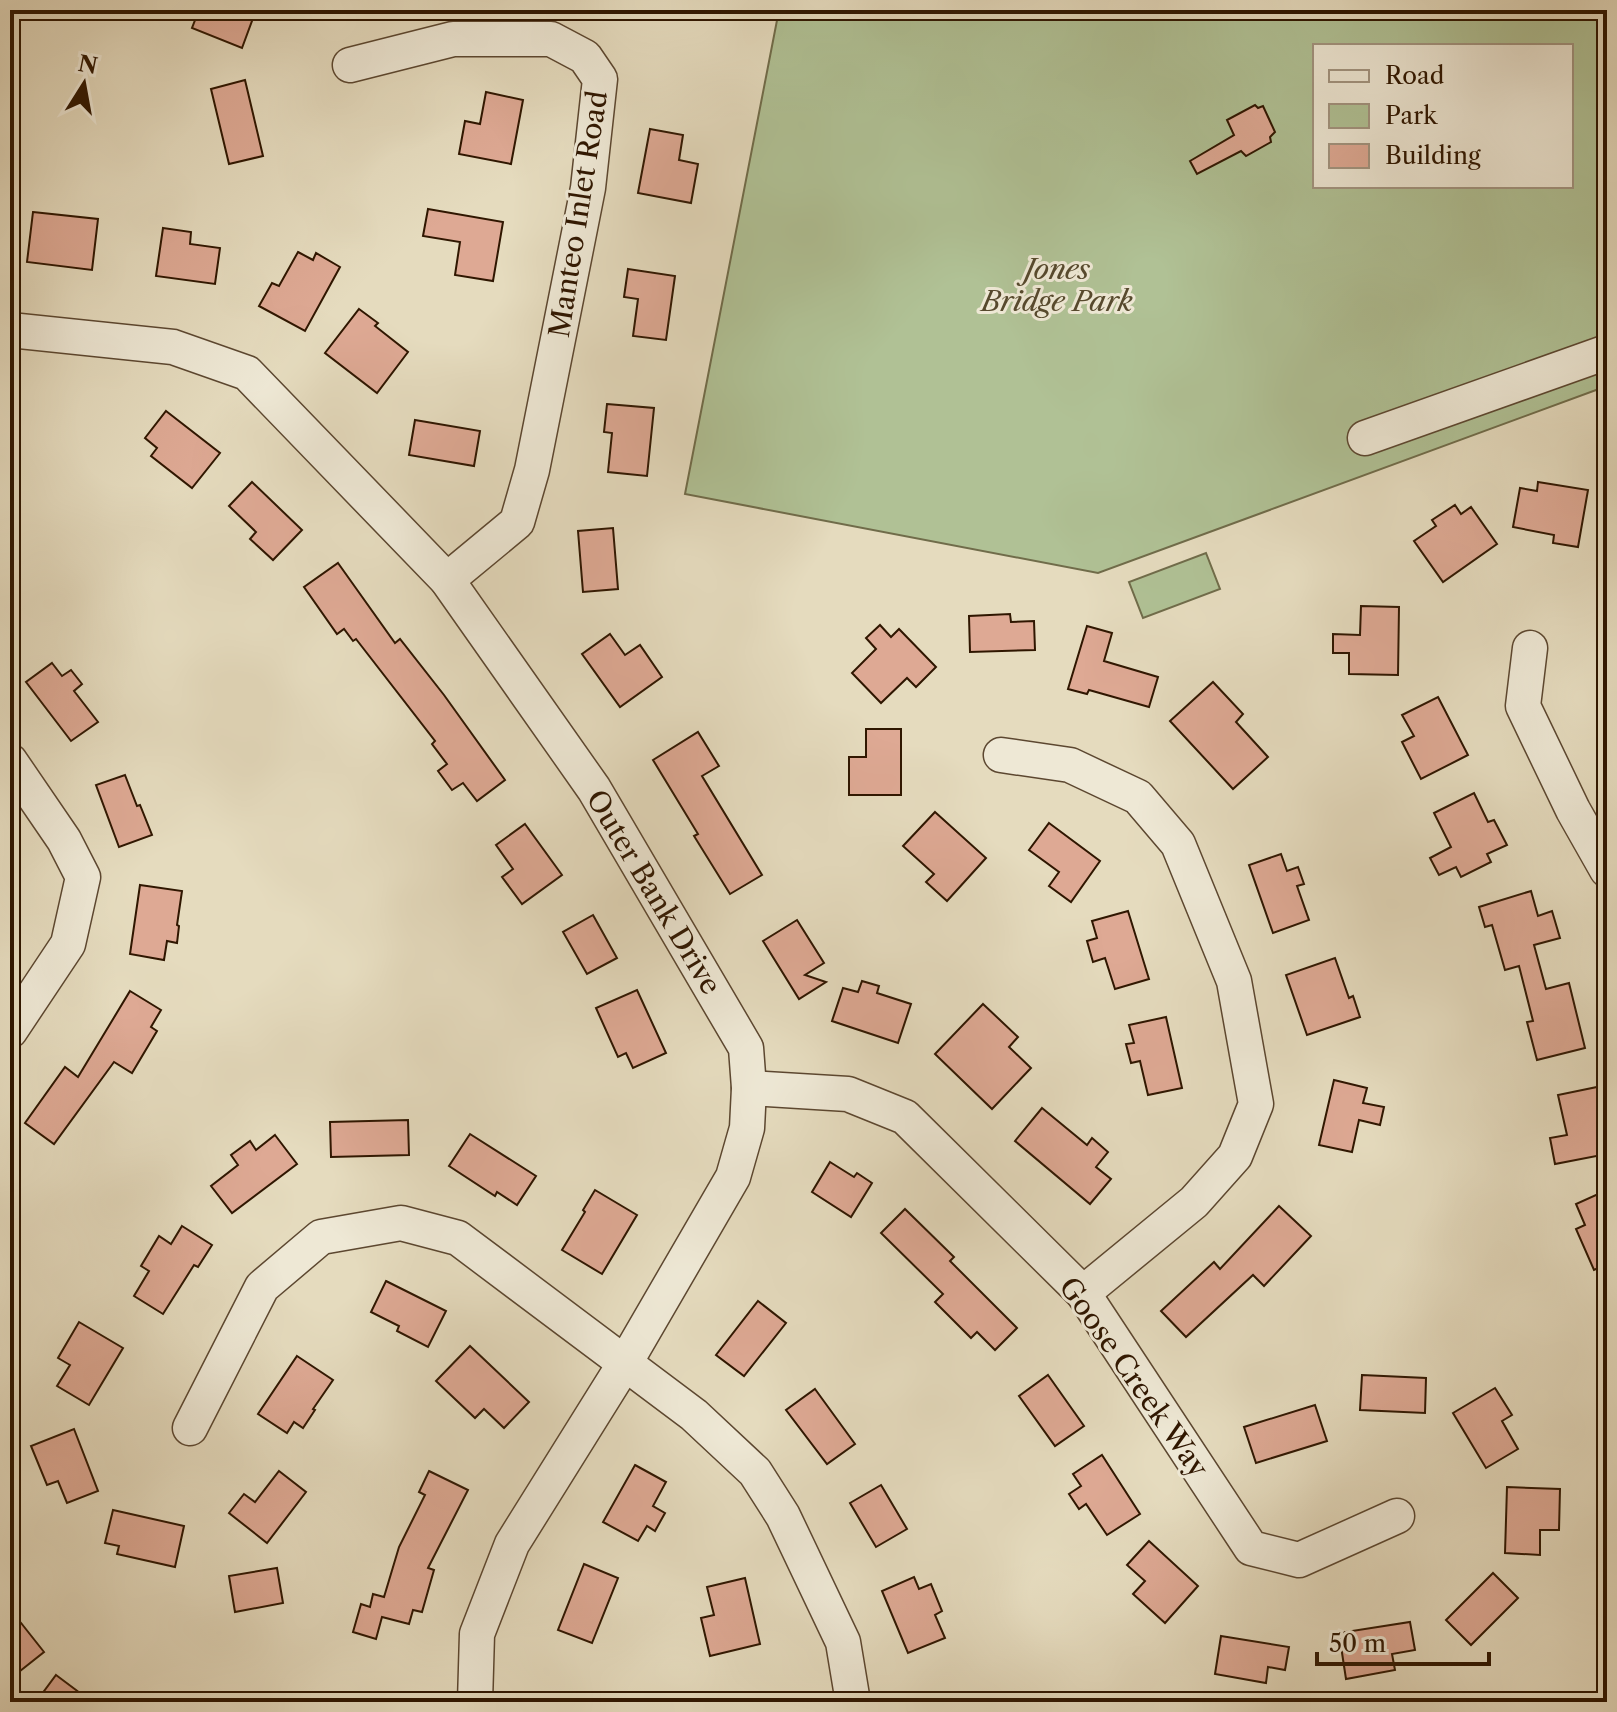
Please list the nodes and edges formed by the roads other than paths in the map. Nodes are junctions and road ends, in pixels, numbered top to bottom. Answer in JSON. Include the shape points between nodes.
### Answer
{"nodes":[{"id":1,"x":350,"y":65,"type":"dead end"},
{"id":2,"x":10,"y":330,"type":"edge"},
{"id":3,"x":1607,"y":352,"type":"edge"},
{"id":4,"x":1365,"y":438,"type":"dead end"},
{"id":5,"x":447,"y":580,"type":"junction"},
{"id":6,"x":1530,"y":648,"type":"dead end"},
{"id":7,"x":1001,"y":755,"type":"dead end"},
{"id":8,"x":10,"y":761,"type":"edge"},
{"id":9,"x":1607,"y":870,"type":"edge"},
{"id":10,"x":10,"y":1031,"type":"edge"},
{"id":11,"x":749,"y":1088,"type":"junction"},
{"id":12,"x":1083,"y":1293,"type":"junction"},
{"id":13,"x":625,"y":1363,"type":"junction"},
{"id":14,"x":190,"y":1428,"type":"dead end"},
{"id":15,"x":1397,"y":1516,"type":"dead end"},
{"id":16,"x":475,"y":1702,"type":"edge"},
{"id":17,"x":853,"y":1702,"type":"edge"}],
"edges":[{"from":1,"to":5,"type":"street","name":"Manteo Inlet Road","via":[[453,39],[551,39],[585,57],[600,79],[588,188],[517,522]]},
{"from":2,"to":5,"type":"street","name":"Outer Bank Drive","via":[[173,347],[247,373]]},
{"from":3,"to":4,"type":"street"},
{"from":5,"to":11,"type":"street","name":"Outer Bank Drive","via":[[594,789],[746,1048]]},
{"from":6,"to":9,"type":"street","via":[[1523,706]]},
{"from":7,"to":12,"type":"street","via":[[1070,765],[1138,797],[1178,844],[1234,981],[1256,1104],[1235,1156],[1194,1202]]},
{"from":8,"to":10,"type":"street","via":[[83,877],[68,944]]},
{"from":11,"to":12,"type":"street","name":"Goose Creek Way","via":[[848,1094],[905,1117]]},
{"from":11,"to":13,"type":"street","name":"Outer Bank Drive","via":[[747,1128],[733,1177]]},
{"from":12,"to":15,"type":"street","name":"Goose Creek Way","via":[[1251,1548],[1299,1560]]},
{"from":13,"to":14,"type":"street","via":[[458,1238],[393,1223],[321,1237],[262,1287]]},
{"from":13,"to":16,"type":"street","name":"Outer Bank Drive","via":[[512,1544],[477,1634]]},
{"from":13,"to":17,"type":"street","via":[[694,1415],[755,1472],[783,1516],[843,1642]]}]}
